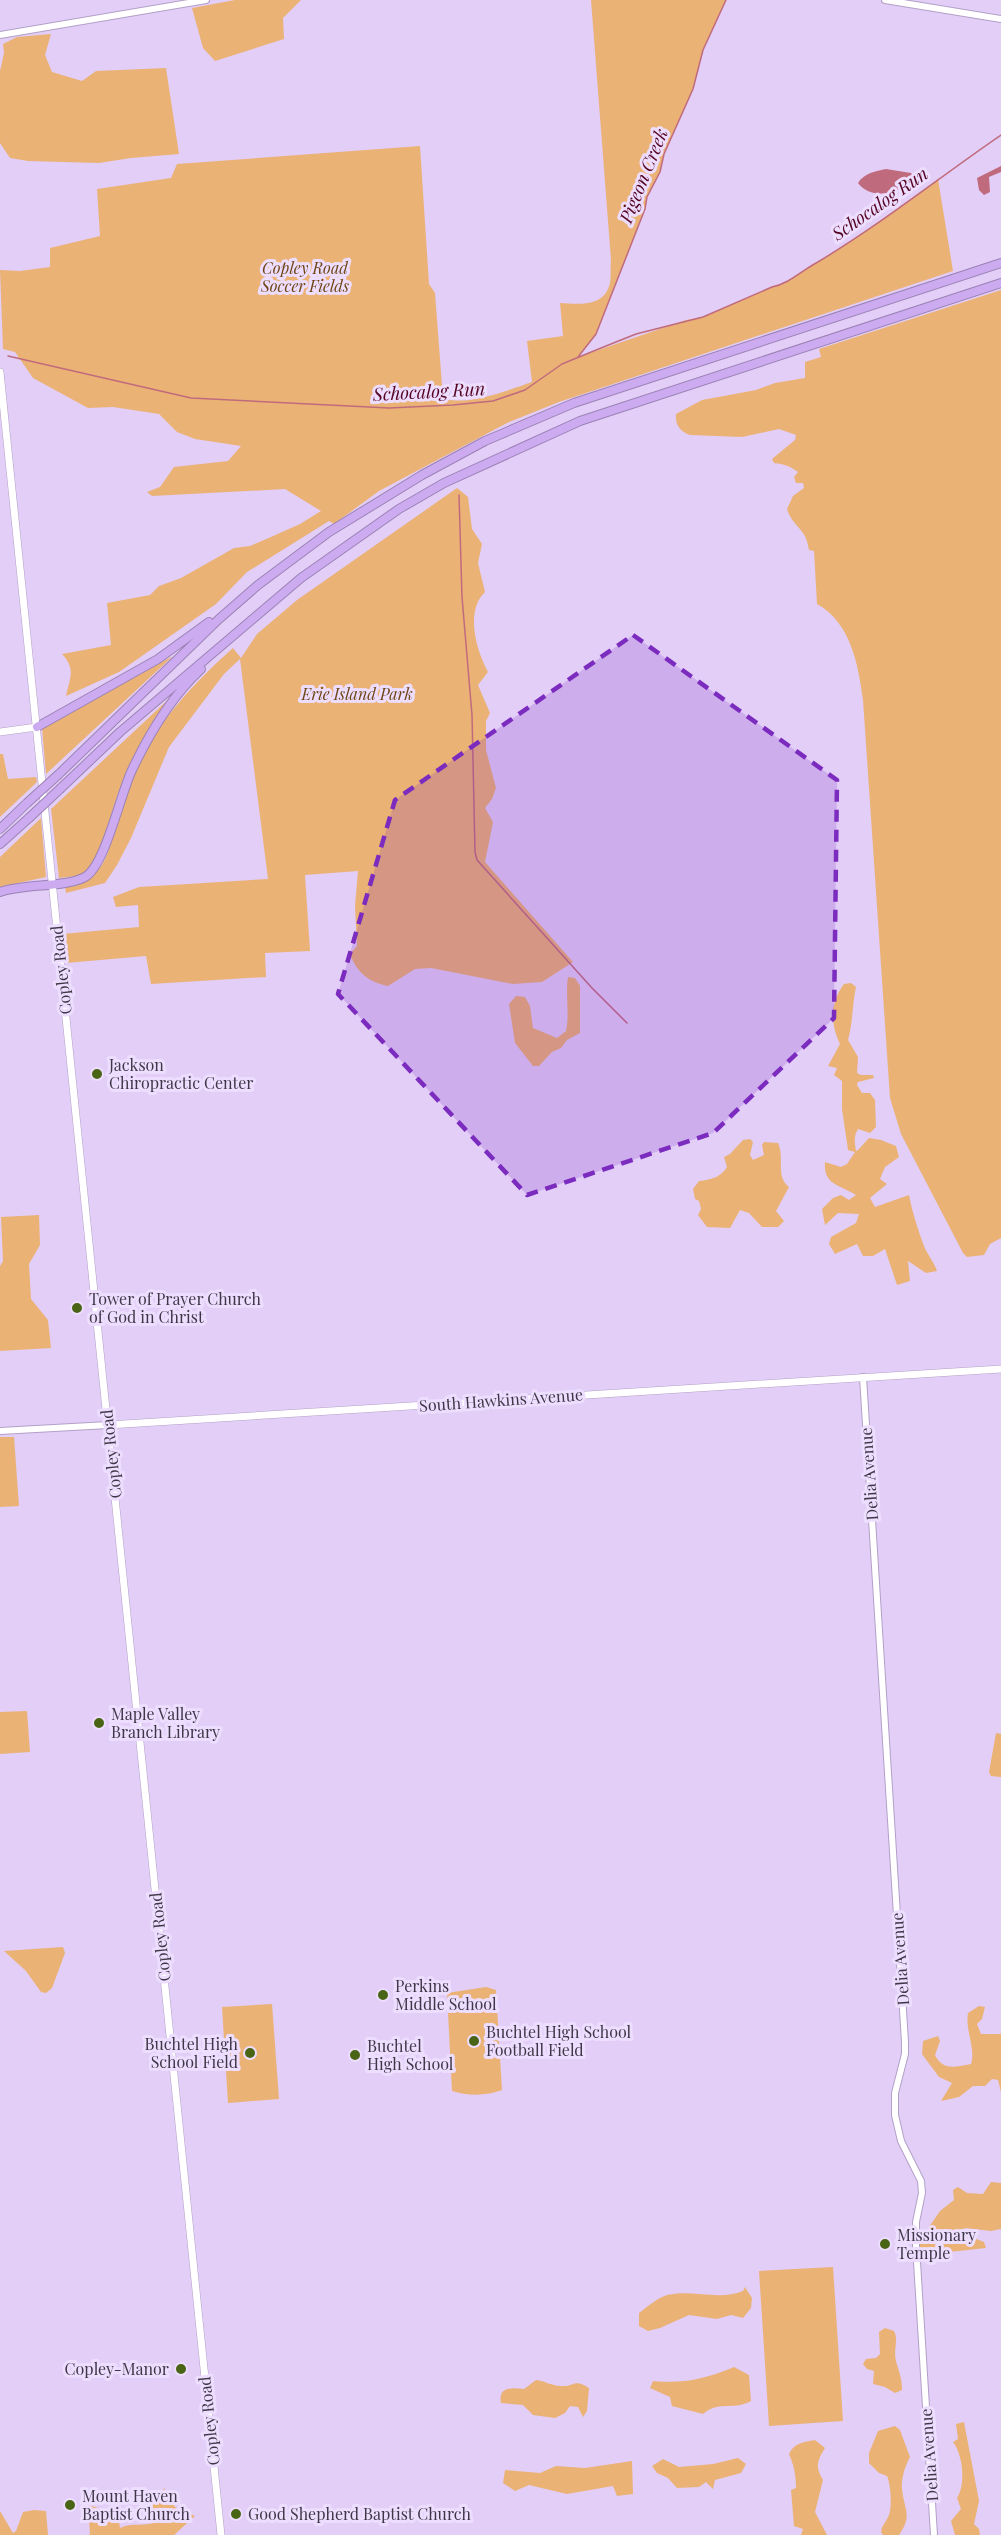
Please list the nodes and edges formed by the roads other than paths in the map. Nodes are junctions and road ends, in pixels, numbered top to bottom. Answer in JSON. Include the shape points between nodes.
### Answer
{"nodes":[{"id":1,"x":206,"y":0,"type":"edge"},
{"id":2,"x":885,"y":0,"type":"edge"},
{"id":3,"x":1001,"y":19,"type":"edge"},
{"id":4,"x":0,"y":35,"type":"edge"},
{"id":5,"x":1001,"y":263,"type":"edge"},
{"id":6,"x":1001,"y":283,"type":"edge"},
{"id":7,"x":0,"y":372,"type":"edge"},
{"id":8,"x":238,"y":601,"type":"junction"},
{"id":9,"x":267,"y":607,"type":"junction"},
{"id":10,"x":37,"y":727,"type":"junction"},
{"id":11,"x":0,"y":732,"type":"edge"},
{"id":12,"x":0,"y":829,"type":"edge"},
{"id":13,"x":0,"y":844,"type":"edge"},
{"id":14,"x":52,"y":884,"type":"junction"},
{"id":15,"x":0,"y":892,"type":"edge"},
{"id":16,"x":1001,"y":1369,"type":"edge"},
{"id":17,"x":863,"y":1377,"type":"junction"},
{"id":18,"x":108,"y":1425,"type":"junction"},
{"id":19,"x":0,"y":1431,"type":"edge"},
{"id":20,"x":221,"y":2535,"type":"edge"},
{"id":21,"x":934,"y":2535,"type":"edge"}],
"edges":[{"from":1,"to":4,"type":"street"},
{"from":2,"to":3,"type":"street"},
{"from":5,"to":8,"type":"highway","via":[[607,392],[516,428],[422,475],[355,515]]},
{"from":6,"to":9,"type":"highway","via":[[598,415],[510,451],[399,509],[301,578]]},
{"from":7,"to":10,"type":"main road","name":"Copley Road"},
{"from":8,"to":10,"type":"highway","via":[[158,659]]},
{"from":8,"to":12,"type":"highway","bridge":true},
{"from":9,"to":13,"type":"highway","bridge":true,"via":[[120,732]]},
{"from":9,"to":14,"type":"highway","via":[[195,675],[155,728],[126,784],[95,869],[82,878]]},
{"from":10,"to":11,"type":"main road"},
{"from":10,"to":14,"type":"main road","name":"Copley Road"},
{"from":14,"to":15,"type":"highway"},
{"from":14,"to":18,"type":"main road","name":"Copley Road"},
{"from":16,"to":17,"type":"main road","name":"South Hawkins Avenue"},
{"from":17,"to":18,"type":"main road","name":"South Hawkins Avenue"},
{"from":17,"to":21,"type":"street","name":"Delia Avenue","via":[[905,2042],[895,2115],[901,2140],[922,2188],[916,2246]]},
{"from":18,"to":19,"type":"street","name":"South Hawkins Avenue"},
{"from":18,"to":20,"type":"main road","name":"Copley Road"}]}
